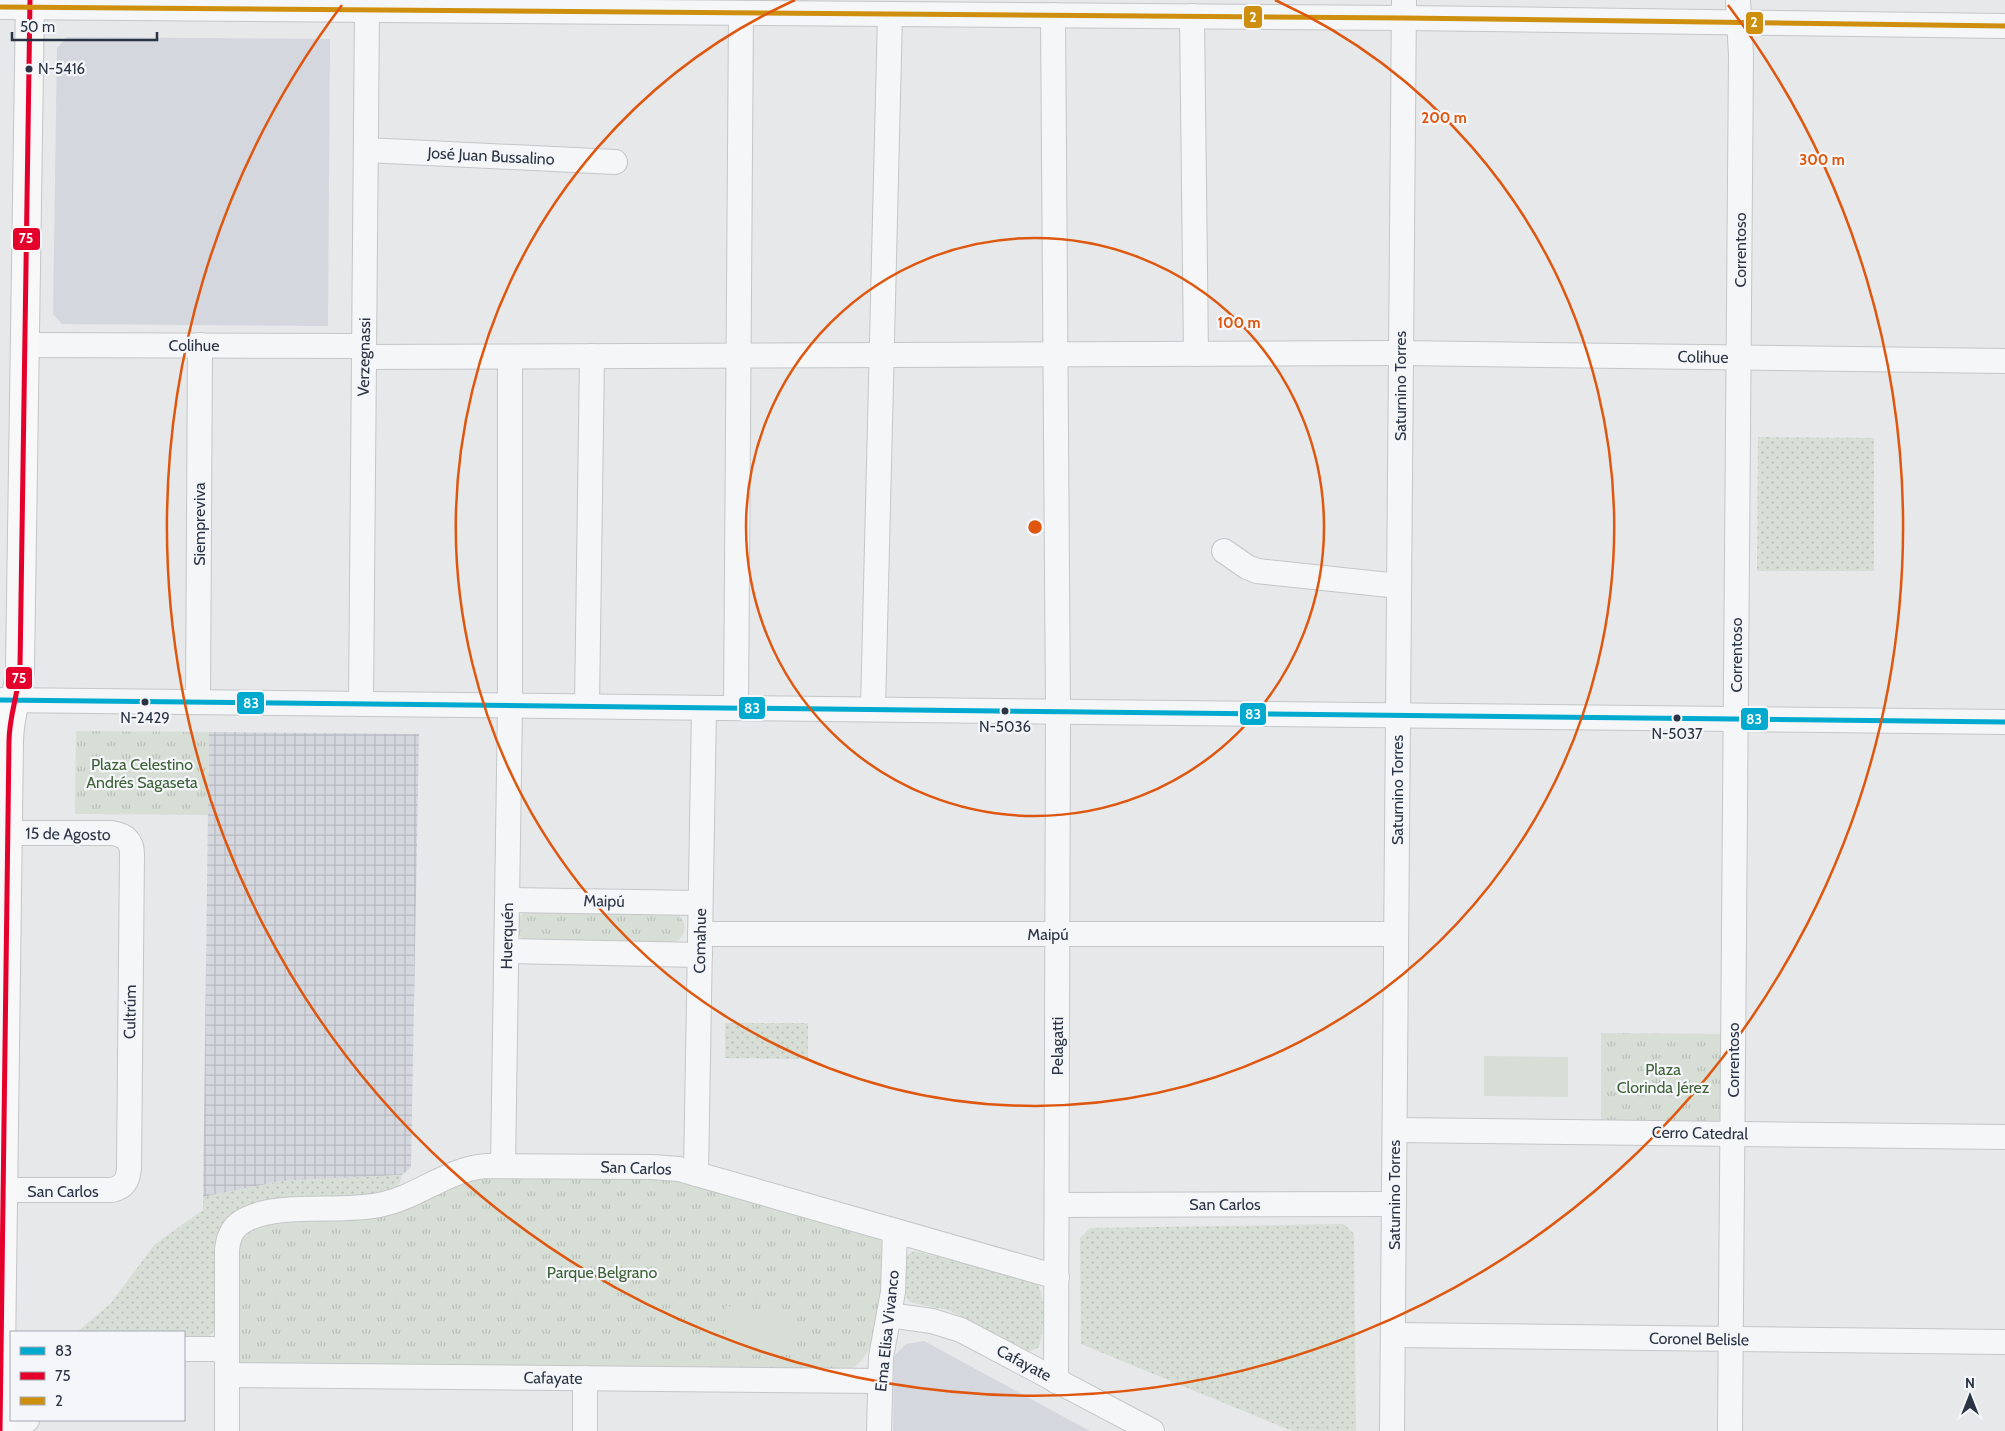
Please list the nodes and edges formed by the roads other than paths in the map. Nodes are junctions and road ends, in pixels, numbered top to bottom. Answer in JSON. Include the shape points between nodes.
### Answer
{"nodes":[{"id":1,"x":30,"y":3,"type":"edge"},
{"id":2,"x":375,"y":6,"type":"edge"},
{"id":3,"x":0,"y":7,"type":"edge"},
{"id":4,"x":1404,"y":9,"type":"edge"},
{"id":5,"x":1739,"y":11,"type":"edge"},
{"id":6,"x":741,"y":13,"type":"junction"},
{"id":7,"x":890,"y":14,"type":"junction"},
{"id":8,"x":1054,"y":15,"type":"junction"},
{"id":9,"x":1192,"y":16,"type":"junction"},
{"id":10,"x":2005,"y":26,"type":"edge"},
{"id":11,"x":366,"y":150,"type":"junction"},
{"id":12,"x":615,"y":162,"type":"dead end"},
{"id":13,"x":24,"y":344,"type":"junction"},
{"id":14,"x":200,"y":346,"type":"junction"},
{"id":15,"x":364,"y":352,"type":"junction"},
{"id":16,"x":1400,"y":353,"type":"junction"},
{"id":17,"x":1056,"y":354,"type":"junction"},
{"id":18,"x":1196,"y":354,"type":"junction"},
{"id":19,"x":881,"y":355,"type":"junction"},
{"id":20,"x":592,"y":356,"type":"junction"},
{"id":21,"x":739,"y":356,"type":"junction"},
{"id":22,"x":510,"y":357,"type":"junction"},
{"id":23,"x":1739,"y":358,"type":"junction"},
{"id":24,"x":2005,"y":361,"type":"edge"},
{"id":25,"x":1224,"y":551,"type":"dead end"},
{"id":26,"x":1399,"y":586,"type":"junction"},
{"id":27,"x":7,"y":700,"type":"edge"},
{"id":28,"x":198,"y":702,"type":"junction"},
{"id":29,"x":361,"y":704,"type":"junction"},
{"id":30,"x":510,"y":706,"type":"junction"},
{"id":31,"x":587,"y":706,"type":"junction"},
{"id":32,"x":704,"y":708,"type":"junction"},
{"id":33,"x":736,"y":708,"type":"junction"},
{"id":34,"x":873,"y":709,"type":"junction"},
{"id":35,"x":1058,"y":711,"type":"junction"},
{"id":36,"x":1398,"y":714,"type":"junction"},
{"id":37,"x":1736,"y":718,"type":"junction"},
{"id":38,"x":2005,"y":722,"type":"edge"},
{"id":39,"x":4,"y":791,"type":"edge"},
{"id":40,"x":8,"y":832,"type":"junction"},
{"id":41,"x":128,"y":840,"type":"joint"},
{"id":42,"x":508,"y":900,"type":"junction"},
{"id":43,"x":700,"y":903,"type":"junction"},
{"id":44,"x":3,"y":924,"type":"edge"},
{"id":45,"x":1058,"y":934,"type":"junction"},
{"id":46,"x":1396,"y":934,"type":"junction"},
{"id":47,"x":700,"y":944,"type":"junction"},
{"id":48,"x":507,"y":951,"type":"junction"},
{"id":49,"x":1394,"y":1130,"type":"junction"},
{"id":50,"x":1732,"y":1134,"type":"junction"},
{"id":51,"x":2005,"y":1137,"type":"edge"},
{"id":52,"x":503,"y":1166,"type":"junction"},
{"id":53,"x":696,"y":1174,"type":"junction"},
{"id":54,"x":124,"y":1185,"type":"joint"},
{"id":55,"x":2,"y":1190,"type":"edge"},
{"id":56,"x":1394,"y":1204,"type":"junction"},
{"id":57,"x":1057,"y":1205,"type":"junction"},
{"id":58,"x":895,"y":1231,"type":"junction"},
{"id":59,"x":1057,"y":1277,"type":"junction"},
{"id":60,"x":889,"y":1315,"type":"junction"},
{"id":61,"x":1393,"y":1335,"type":"junction"},
{"id":62,"x":1731,"y":1339,"type":"junction"},
{"id":63,"x":2005,"y":1342,"type":"edge"},
{"id":64,"x":185,"y":1349,"type":"edge"},
{"id":65,"x":227,"y":1349,"type":"junction"},
{"id":66,"x":227,"y":1375,"type":"junction"},
{"id":67,"x":585,"y":1378,"type":"junction"},
{"id":68,"x":880,"y":1381,"type":"junction"},
{"id":69,"x":1056,"y":1381,"type":"junction"},
{"id":70,"x":25,"y":1421,"type":"edge"},
{"id":71,"x":0,"y":1431,"type":"edge"},
{"id":72,"x":10,"y":1431,"type":"edge"},
{"id":73,"x":227,"y":1431,"type":"edge"},
{"id":74,"x":585,"y":1431,"type":"edge"},
{"id":75,"x":879,"y":1431,"type":"edge"},
{"id":76,"x":1152,"y":1431,"type":"edge"},
{"id":77,"x":1392,"y":1431,"type":"edge"},
{"id":78,"x":1730,"y":1431,"type":"edge"}],
"edges":[{"from":1,"to":2,"type":"street"},
{"from":1,"to":3,"type":"street"},
{"from":1,"to":13,"type":"main road"},
{"from":2,"to":6,"type":"street"},
{"from":2,"to":11,"type":"street","name":"Verzegnassi"},
{"from":4,"to":5,"type":"street"},
{"from":4,"to":9,"type":"street"},
{"from":4,"to":16,"type":"street","name":"Saturnino Torres"},
{"from":5,"to":10,"type":"street"},
{"from":5,"to":23,"type":"street","name":"Correntoso"},
{"from":6,"to":7,"type":"street"},
{"from":6,"to":21,"type":"street"},
{"from":7,"to":8,"type":"street"},
{"from":7,"to":19,"type":"street"},
{"from":8,"to":9,"type":"street"},
{"from":8,"to":17,"type":"street","name":"Pelagatti"},
{"from":9,"to":18,"type":"street"},
{"from":11,"to":12,"type":"street","name":"José Juan Bussalino"},
{"from":11,"to":15,"type":"street","name":"Verzegnassi"},
{"from":13,"to":14,"type":"street","name":"Colihue"},
{"from":13,"to":27,"type":"main road","via":[[20,667]]},
{"from":14,"to":15,"type":"street","name":"Colihue"},
{"from":14,"to":28,"type":"street","name":"Siempreviva"},
{"from":15,"to":22,"type":"street","name":"Colihue"},
{"from":15,"to":29,"type":"street","name":"Verzegnassi"},
{"from":16,"to":18,"type":"street","name":"Colihue"},
{"from":16,"to":23,"type":"street","name":"Colihue"},
{"from":16,"to":26,"type":"street","name":"Saturnino Torres"},
{"from":17,"to":18,"type":"street","name":"Colihue"},
{"from":17,"to":19,"type":"street","name":"Colihue"},
{"from":17,"to":35,"type":"street","name":"Pelagatti"},
{"from":19,"to":21,"type":"street","name":"Colihue"},
{"from":19,"to":34,"type":"street"},
{"from":20,"to":21,"type":"street","name":"Colihue"},
{"from":20,"to":22,"type":"street","name":"Colihue"},
{"from":20,"to":31,"type":"street"},
{"from":21,"to":33,"type":"street"},
{"from":22,"to":30,"type":"street","name":"Huerquén"},
{"from":23,"to":24,"type":"street","name":"Colihue"},
{"from":23,"to":37,"type":"street","name":"Correntoso"},
{"from":25,"to":26,"type":"street","via":[[1257,571]]},
{"from":26,"to":36,"type":"street","name":"Saturnino Torres"},
{"from":27,"to":28,"type":"street"},
{"from":27,"to":39,"type":"main road","via":[[9,726]]},
{"from":28,"to":29,"type":"street"},
{"from":29,"to":30,"type":"street"},
{"from":30,"to":31,"type":"street"},
{"from":30,"to":42,"type":"street","name":"Huerquén"},
{"from":31,"to":32,"type":"street"},
{"from":32,"to":33,"type":"street"},
{"from":32,"to":43,"type":"street","name":"Comahue"},
{"from":33,"to":34,"type":"street"},
{"from":34,"to":35,"type":"street"},
{"from":35,"to":36,"type":"street"},
{"from":35,"to":45,"type":"street","name":"Pelagatti"},
{"from":36,"to":37,"type":"street"},
{"from":36,"to":46,"type":"street","name":"Saturnino Torres"},
{"from":37,"to":38,"type":"street"},
{"from":37,"to":50,"type":"street","name":"Correntoso"},
{"from":39,"to":40,"type":"main road"},
{"from":40,"to":41,"type":"street","name":"15 de Agosto","via":[[112,833]]},
{"from":40,"to":44,"type":"main road"},
{"from":41,"to":54,"type":"street","name":"Cultrúm","via":[[132,849],[132,913],[129,1168]]},
{"from":42,"to":43,"type":"street","name":"Maipú"},
{"from":42,"to":48,"type":"street","name":"Huerquén"},
{"from":43,"to":47,"type":"street","name":"Comahue"},
{"from":44,"to":55,"type":"main road"},
{"from":45,"to":46,"type":"street","name":"Maipú"},
{"from":45,"to":47,"type":"street","name":"Maipú"},
{"from":45,"to":57,"type":"street","name":"Pelagatti"},
{"from":46,"to":49,"type":"street","name":"Saturnino Torres"},
{"from":47,"to":48,"type":"street","name":"Maipú"},
{"from":47,"to":53,"type":"street","name":"Comahue"},
{"from":48,"to":52,"type":"street","name":"Huerquén"},
{"from":49,"to":50,"type":"street","name":"Cerro Catedral"},
{"from":49,"to":56,"type":"street","name":"Saturnino Torres"},
{"from":50,"to":51,"type":"street","name":"Cerro Catedral"},
{"from":50,"to":62,"type":"street","name":"Correntoso"},
{"from":52,"to":53,"type":"street","name":"San Carlos","via":[[652,1167]]},
{"from":52,"to":65,"type":"street","name":"San Carlos","via":[[468,1168],[381,1205],[276,1211],[256,1216],[234,1228],[227,1248]]},
{"from":53,"to":58,"type":"street","name":"San Carlos"},
{"from":54,"to":55,"type":"street","name":"San Carlos","via":[[106,1191]]},
{"from":55,"to":71,"type":"main road"},
{"from":56,"to":57,"type":"street","name":"San Carlos"},
{"from":56,"to":61,"type":"street","name":"Saturnino Torres"},
{"from":57,"to":59,"type":"street","name":"Pelagatti"},
{"from":58,"to":59,"type":"street","name":"San Carlos"},
{"from":58,"to":60,"type":"street","name":"Ema Elisa Vivanco","via":[[894,1281]]},
{"from":59,"to":69,"type":"street","name":"Pelagatti"},
{"from":60,"to":68,"type":"street","name":"Ema Elisa Vivanco","via":[[882,1347]]},
{"from":60,"to":69,"type":"street","name":"Cafayate","via":[[952,1327]]},
{"from":61,"to":62,"type":"street","name":"Coronel Belisle"},
{"from":61,"to":77,"type":"street","name":"Saturnino Torres"},
{"from":62,"to":63,"type":"street","name":"Coronel Belisle"},
{"from":62,"to":78,"type":"street","name":"Correntoso"},
{"from":64,"to":65,"type":"street"},
{"from":65,"to":66,"type":"street"},
{"from":66,"to":67,"type":"street","name":"Cafayate"},
{"from":66,"to":73,"type":"street"},
{"from":67,"to":68,"type":"street","name":"Cafayate"},
{"from":67,"to":74,"type":"street"},
{"from":68,"to":75,"type":"street","name":"Ema Elisa Vivanco"},
{"from":69,"to":76,"type":"street","name":"Cafayate"},
{"from":70,"to":72,"type":"street"}]}
